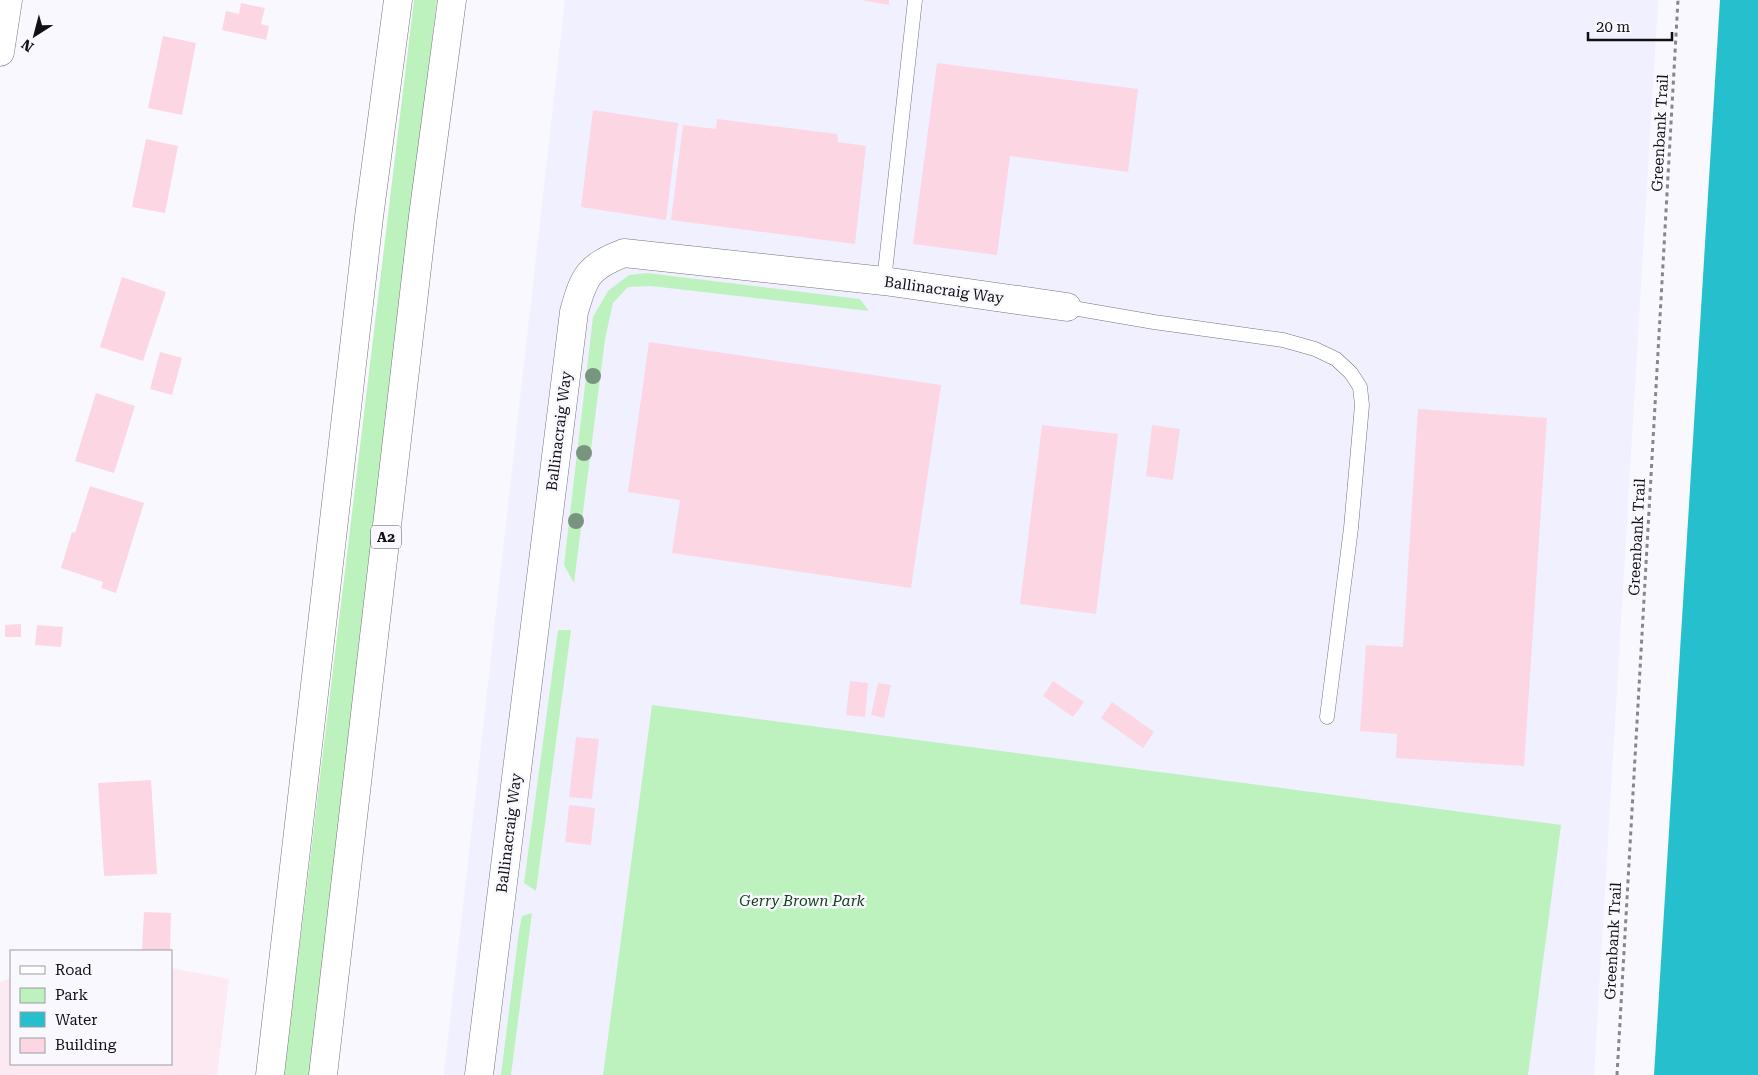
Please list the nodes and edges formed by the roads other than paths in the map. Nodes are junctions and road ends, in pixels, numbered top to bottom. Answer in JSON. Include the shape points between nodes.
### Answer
{"nodes":[{"id":1,"x":8,"y":0,"type":"edge"},
{"id":2,"x":398,"y":0,"type":"edge"},
{"id":3,"x":452,"y":0,"type":"edge"},
{"id":4,"x":915,"y":0,"type":"edge"},
{"id":5,"x":0,"y":52,"type":"edge"},
{"id":6,"x":884,"y":281,"type":"junction"},
{"id":7,"x":1067,"y":307,"type":"joint"},
{"id":8,"x":1328,"y":717,"type":"dead end"},
{"id":9,"x":270,"y":1075,"type":"edge"},
{"id":10,"x":323,"y":1075,"type":"edge"},
{"id":11,"x":479,"y":1075,"type":"edge"}],
"edges":[{"from":1,"to":5,"type":"main road"},
{"from":2,"to":9,"type":"main road","via":[[366,237]]},
{"from":3,"to":10,"type":"main road","number":"A2","via":[[423,216]]},
{"from":4,"to":6,"type":"lane"},
{"from":6,"to":7,"type":"main road","name":"Ballinacraig Way"},
{"from":6,"to":11,"type":"main road","name":"Ballinacraig Way","via":[[624,253],[605,260],[590,271],[581,288],[574,312]]},
{"from":7,"to":8,"type":"lane","via":[[1283,340],[1315,349],[1336,359],[1351,372],[1360,387],[1362,405]]}]}
